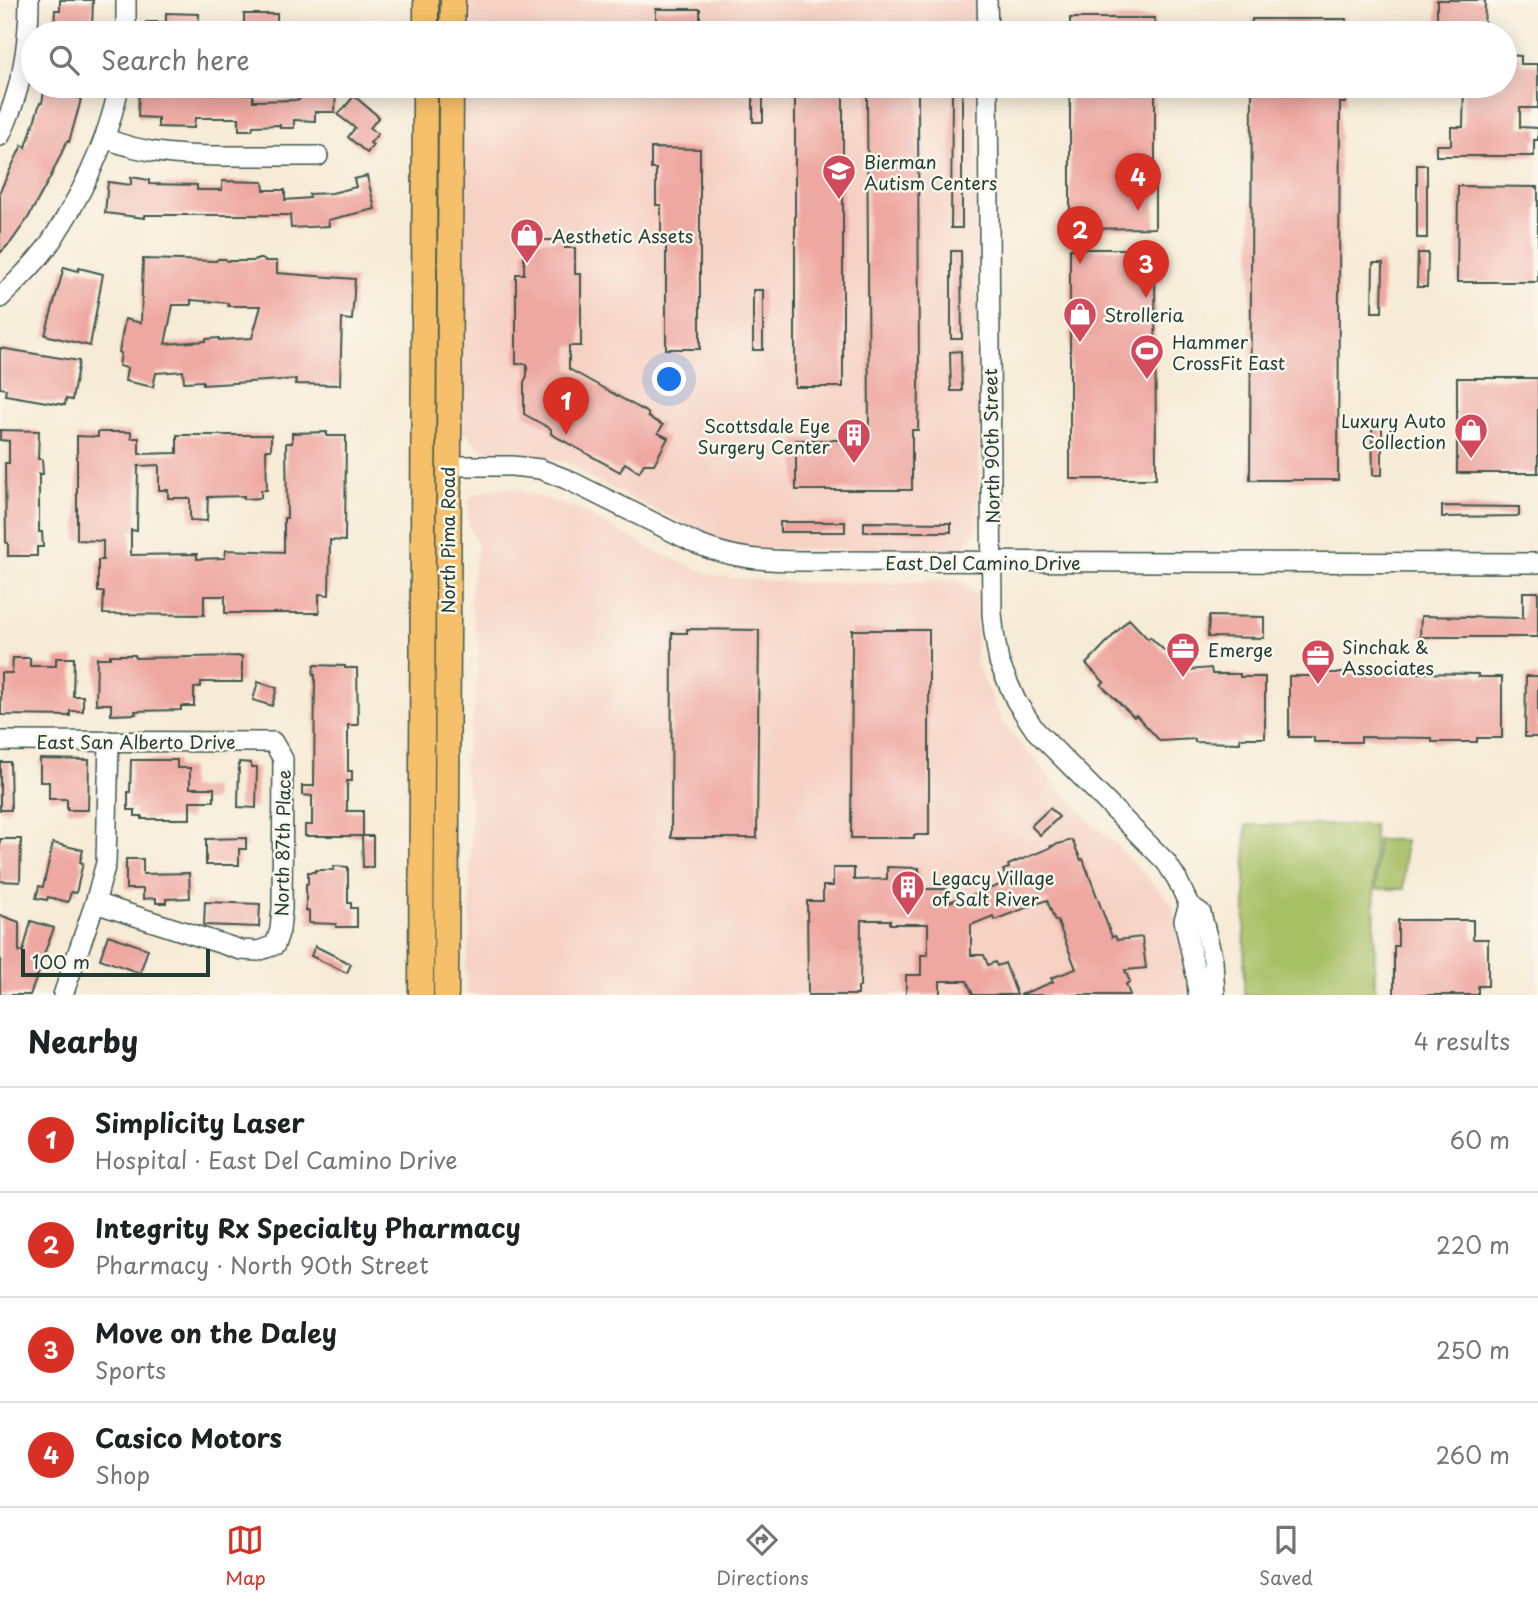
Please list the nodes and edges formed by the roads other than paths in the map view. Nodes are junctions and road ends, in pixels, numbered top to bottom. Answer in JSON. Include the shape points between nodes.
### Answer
{"nodes":[{"id":1,"x":29,"y":0,"type":"edge"},
{"id":2,"x":126,"y":0,"type":"edge"},
{"id":3,"x":426,"y":0,"type":"edge"},
{"id":4,"x":453,"y":0,"type":"edge"},
{"id":5,"x":988,"y":0,"type":"edge"},
{"id":6,"x":29,"y":21,"type":"edge"},
{"id":7,"x":126,"y":21,"type":"edge"},
{"id":8,"x":425,"y":21,"type":"edge"},
{"id":9,"x":452,"y":21,"type":"edge"},
{"id":10,"x":988,"y":21,"type":"edge"},
{"id":11,"x":21,"y":77,"type":"edge"},
{"id":12,"x":116,"y":98,"type":"edge"},
{"id":13,"x":425,"y":98,"type":"edge"},
{"id":14,"x":450,"y":98,"type":"edge"},
{"id":15,"x":988,"y":98,"type":"edge"},
{"id":16,"x":0,"y":136,"type":"edge"},
{"id":17,"x":104,"y":138,"type":"junction"},
{"id":18,"x":318,"y":156,"type":"dead end"},
{"id":19,"x":425,"y":226,"type":"junction"},
{"id":20,"x":0,"y":298,"type":"edge"},
{"id":21,"x":447,"y":466,"type":"junction"},
{"id":22,"x":992,"y":562,"type":"junction"},
{"id":23,"x":1538,"y":563,"type":"edge"},
{"id":24,"x":422,"y":727,"type":"junction"},
{"id":25,"x":0,"y":741,"type":"edge"},
{"id":26,"x":109,"y":741,"type":"junction"},
{"id":27,"x":273,"y":742,"type":"joint"},
{"id":28,"x":95,"y":903,"type":"junction"},
{"id":29,"x":1189,"y":905,"type":"junction"},
{"id":30,"x":63,"y":995,"type":"edge"},
{"id":31,"x":421,"y":995,"type":"edge"},
{"id":32,"x":446,"y":995,"type":"edge"},
{"id":33,"x":1198,"y":995,"type":"edge"},
{"id":34,"x":1215,"y":995,"type":"edge"}],
"edges":[{"from":1,"to":6,"type":"street"},
{"from":2,"to":7,"type":"street"},
{"from":3,"to":8,"type":"main road"},
{"from":4,"to":9,"type":"main road"},
{"from":5,"to":10,"type":"street"},
{"from":11,"to":16,"type":"street"},
{"from":12,"to":17,"type":"street"},
{"from":13,"to":19,"type":"main road","name":"North Pima Road"},
{"from":14,"to":21,"type":"main road","name":"North Pima Road"},
{"from":15,"to":22,"type":"street","name":"North 90th Street"},
{"from":17,"to":18,"type":"street","via":[[181,156]]},
{"from":17,"to":20,"type":"street","via":[[76,201],[47,248]]},
{"from":19,"to":21,"type":"main road","via":[[435,275],[434,442]]},
{"from":19,"to":24,"type":"main road","name":"North Pima Road"},
{"from":21,"to":22,"type":"street","name":"East Del Camino Drive","via":[[540,469],[697,544],[733,556],[767,561]]},
{"from":21,"to":24,"type":"main road","via":[[435,498],[433,677]]},
{"from":21,"to":32,"type":"main road","name":"North Pima Road"},
{"from":22,"to":23,"type":"street","name":"East Del Camino Drive"},
{"from":22,"to":29,"type":"street","name":"North 90th Street","via":[[995,643],[1016,701],[1035,730],[1166,862]]},
{"from":24,"to":31,"type":"main road","name":"North Pima Road"},
{"from":25,"to":26,"type":"street","name":"East San Alberto Drive"},
{"from":26,"to":27,"type":"street","name":"East San Alberto Drive"},
{"from":26,"to":28,"type":"street","via":[[106,863]]},
{"from":27,"to":28,"type":"street","name":"North 87th Place","via":[[283,759],[282,909],[275,945],[241,950]]},
{"from":28,"to":30,"type":"street"},
{"from":29,"to":33,"type":"street","name":"North 90th Street","via":[[1184,920]]},
{"from":29,"to":34,"type":"street","name":"North 90th Street","via":[[1201,913],[1213,960]]}]}
